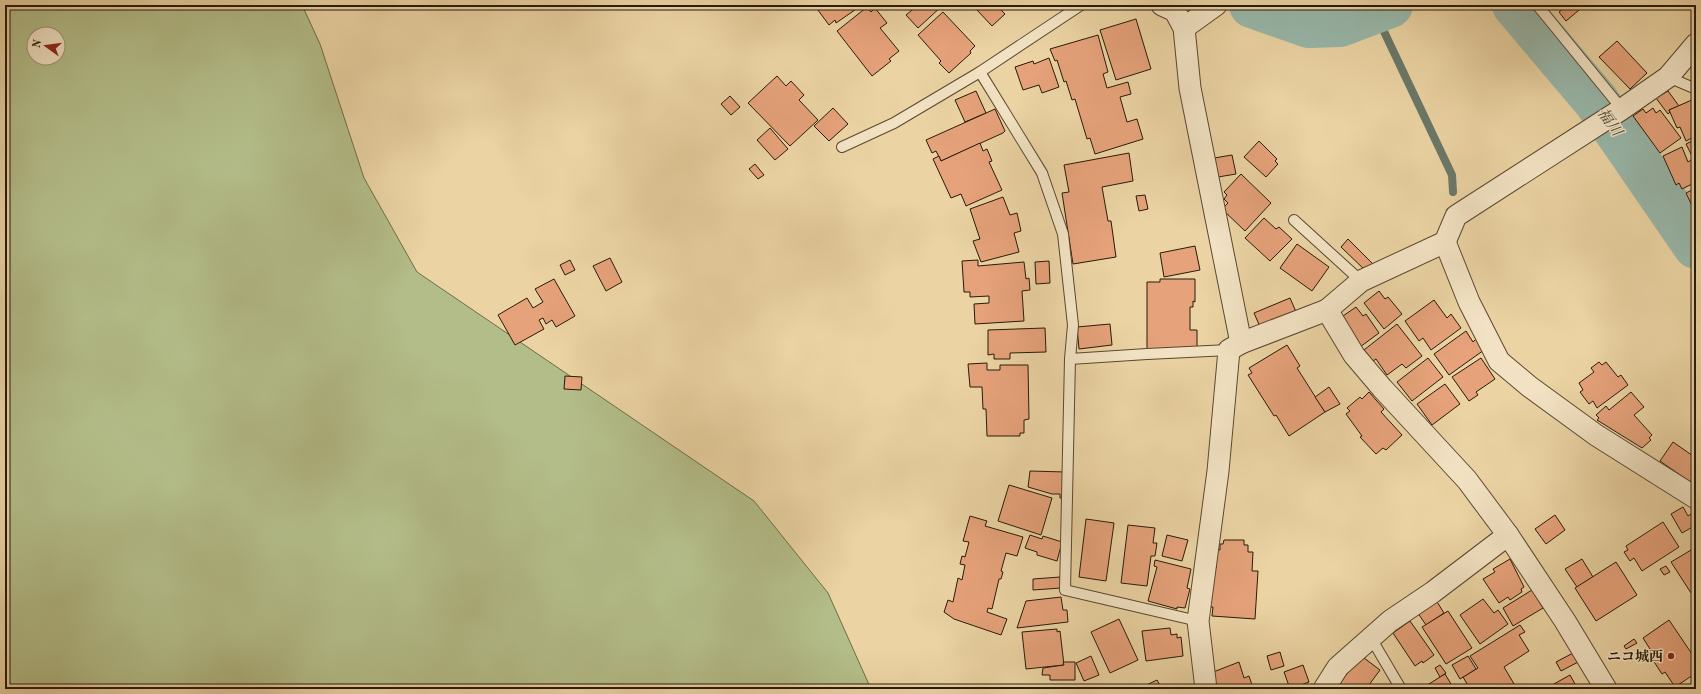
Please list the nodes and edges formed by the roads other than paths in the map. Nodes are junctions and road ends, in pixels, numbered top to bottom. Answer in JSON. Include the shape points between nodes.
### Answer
{"nodes":[{"id":1,"x":1081,"y":5,"type":"edge"},
{"id":2,"x":1162,"y":5,"type":"edge"},
{"id":3,"x":1216,"y":5,"type":"edge"},
{"id":4,"x":1538,"y":6,"type":"edge"},
{"id":5,"x":1184,"y":28,"type":"junction"},
{"id":6,"x":1696,"y":44,"type":"edge"},
{"id":7,"x":980,"y":72,"type":"junction"},
{"id":8,"x":1668,"y":77,"type":"junction"},
{"id":9,"x":1696,"y":89,"type":"edge"},
{"id":10,"x":1613,"y":115,"type":"junction"},
{"id":11,"x":842,"y":147,"type":"dead end"},
{"id":12,"x":1294,"y":220,"type":"dead end"},
{"id":13,"x":1445,"y":242,"type":"junction"},
{"id":14,"x":1361,"y":281,"type":"junction"},
{"id":15,"x":1327,"y":310,"type":"junction"},
{"id":16,"x":1235,"y":346,"type":"junction"},
{"id":17,"x":1070,"y":360,"type":"junction"},
{"id":18,"x":1696,"y":498,"type":"edge"},
{"id":19,"x":1508,"y":535,"type":"junction"},
{"id":20,"x":1198,"y":621,"type":"junction"},
{"id":21,"x":1371,"y":638,"type":"junction"},
{"id":22,"x":1206,"y":689,"type":"edge"},
{"id":23,"x":1324,"y":689,"type":"edge"},
{"id":24,"x":1401,"y":689,"type":"edge"},
{"id":25,"x":1606,"y":689,"type":"edge"}],
"edges":[{"from":1,"to":7,"type":"lane"},
{"from":2,"to":5,"type":"street","via":[[1175,11]]},
{"from":3,"to":5,"type":"street"},
{"from":4,"to":10,"type":"lane"},
{"from":5,"to":16,"type":"street","via":[[1190,88]]},
{"from":6,"to":8,"type":"street"},
{"from":7,"to":11,"type":"lane","via":[[894,123]]},
{"from":7,"to":17,"type":"lane","via":[[1042,173],[1063,234],[1073,325]]},
{"from":8,"to":9,"type":"lane"},
{"from":8,"to":10,"type":"street"},
{"from":10,"to":13,"type":"street","via":[[1456,216]]},
{"from":12,"to":14,"type":"lane"},
{"from":13,"to":14,"type":"street"},
{"from":13,"to":18,"type":"street","via":[[1470,302],[1499,361],[1596,435]]},
{"from":14,"to":15,"type":"street"},
{"from":15,"to":16,"type":"street"},
{"from":15,"to":19,"type":"street","via":[[1354,355],[1467,480]]},
{"from":16,"to":17,"type":"lane"},
{"from":16,"to":20,"type":"street"},
{"from":17,"to":20,"type":"lane","via":[[1066,590]]},
{"from":19,"to":21,"type":"street","via":[[1390,621]]},
{"from":19,"to":25,"type":"street"},
{"from":20,"to":22,"type":"street"},
{"from":21,"to":23,"type":"street","via":[[1338,667]]},
{"from":21,"to":24,"type":"lane"}]}
